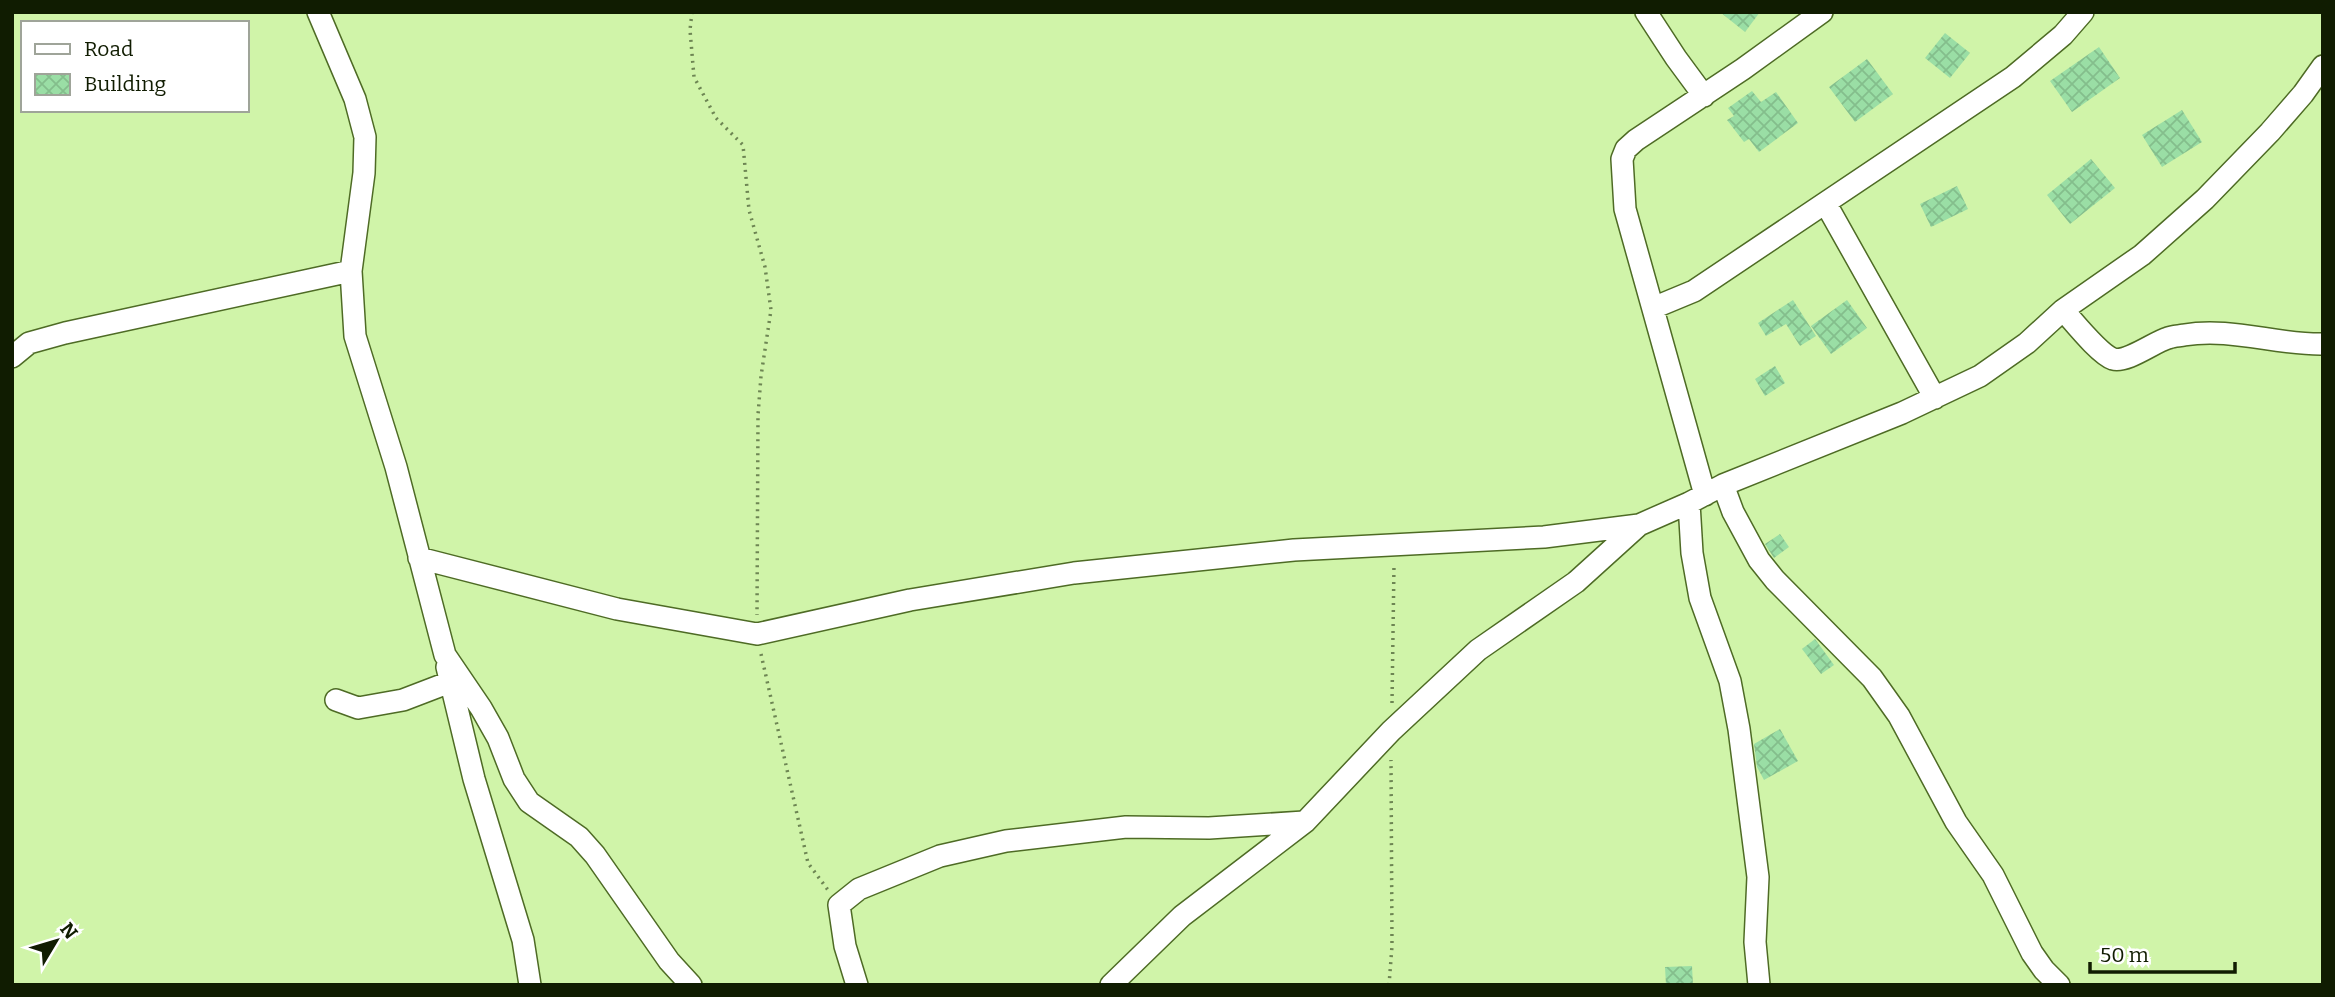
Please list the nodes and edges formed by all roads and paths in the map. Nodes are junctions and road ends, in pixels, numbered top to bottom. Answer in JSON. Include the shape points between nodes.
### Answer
{"nodes":[{"id":1,"x":318,"y":12,"type":"edge"},
{"id":2,"x":692,"y":12,"type":"edge"},
{"id":3,"x":1646,"y":12,"type":"edge"},
{"id":4,"x":1822,"y":12,"type":"edge"},
{"id":5,"x":2083,"y":12,"type":"edge"},
{"id":6,"x":2323,"y":66,"type":"edge"},
{"id":7,"x":1704,"y":96,"type":"junction"},
{"id":8,"x":1826,"y":204,"type":"junction"},
{"id":9,"x":351,"y":271,"type":"junction"},
{"id":10,"x":1653,"y":308,"type":"junction"},
{"id":11,"x":2063,"y":310,"type":"junction"},
{"id":12,"x":2323,"y":344,"type":"edge"},
{"id":13,"x":12,"y":357,"type":"edge"},
{"id":14,"x":1935,"y":398,"type":"junction"},
{"id":15,"x":1706,"y":494,"type":"junction"},
{"id":16,"x":1639,"y":525,"type":"junction"},
{"id":17,"x":1394,"y":544,"type":"junction"},
{"id":18,"x":419,"y":558,"type":"junction"},
{"id":19,"x":757,"y":635,"type":"junction"},
{"id":20,"x":445,"y":655,"type":"junction"},
{"id":21,"x":450,"y":682,"type":"junction"},
{"id":22,"x":336,"y":701,"type":"dead end"},
{"id":23,"x":1391,"y":731,"type":"junction"},
{"id":24,"x":1305,"y":822,"type":"junction"},
{"id":25,"x":839,"y":905,"type":"junction"},
{"id":26,"x":530,"y":985,"type":"edge"},
{"id":27,"x":691,"y":985,"type":"edge"},
{"id":28,"x":857,"y":985,"type":"edge"},
{"id":29,"x":1111,"y":985,"type":"edge"},
{"id":30,"x":1389,"y":985,"type":"edge"},
{"id":31,"x":1759,"y":985,"type":"edge"},
{"id":32,"x":2059,"y":985,"type":"edge"}],
"edges":[{"from":1,"to":9,"type":"street","via":[[355,99],[365,137]]},
{"from":2,"to":19,"type":"path","via":[[694,77],[716,118],[743,145],[749,210],[771,310],[758,415]]},
{"from":3,"to":7,"type":"street"},
{"from":4,"to":7,"type":"street"},
{"from":5,"to":8,"type":"street","via":[[2013,77]]},
{"from":6,"to":11,"type":"street","via":[[2270,132],[2205,199],[2142,255]]},
{"from":7,"to":10,"type":"street","via":[[1636,141],[1622,159],[1625,209]]},
{"from":8,"to":10,"type":"street","via":[[1694,291]]},
{"from":8,"to":14,"type":"street"},
{"from":9,"to":13,"type":"street","via":[[65,332],[29,343]]},
{"from":9,"to":18,"type":"street","via":[[355,336]]},
{"from":10,"to":15,"type":"street"},
{"from":11,"to":12,"type":"street","via":[[2113,359],[2123,359],[2168,338],[2200,332]]},
{"from":11,"to":14,"type":"street","via":[[2028,343],[1980,376]]},
{"from":14,"to":15,"type":"street"},
{"from":15,"to":16,"type":"street"},
{"from":15,"to":31,"type":"street","via":[[1692,554],[1700,598],[1730,681],[1739,729],[1758,877],[1755,942]]},
{"from":15,"to":32,"type":"street","via":[[1733,512],[1774,580],[1872,678],[1899,716],[1956,822],[1993,874],[2032,953]]},
{"from":16,"to":17,"type":"street","via":[[1544,537]]},
{"from":16,"to":23,"type":"street","via":[[1576,582],[1478,650]]},
{"from":17,"to":19,"type":"street","via":[[1074,573],[910,600]]},
{"from":17,"to":23,"type":"path"},
{"from":18,"to":19,"type":"street","via":[[617,609]]},
{"from":18,"to":20,"type":"street"},
{"from":19,"to":25,"type":"path","via":[[808,863]]},
{"from":20,"to":21,"type":"street"},
{"from":20,"to":27,"type":"street","via":[[481,708],[529,802],[579,837],[595,855]]},
{"from":21,"to":22,"type":"street","via":[[403,700],[358,708]]},
{"from":21,"to":26,"type":"street","via":[[523,940]]},
{"from":23,"to":24,"type":"street"},
{"from":23,"to":30,"type":"path"},
{"from":24,"to":25,"type":"street","via":[[1126,827],[1006,841],[940,856],[859,889]]},
{"from":24,"to":29,"type":"street","via":[[1182,916]]},
{"from":25,"to":28,"type":"street"}]}
